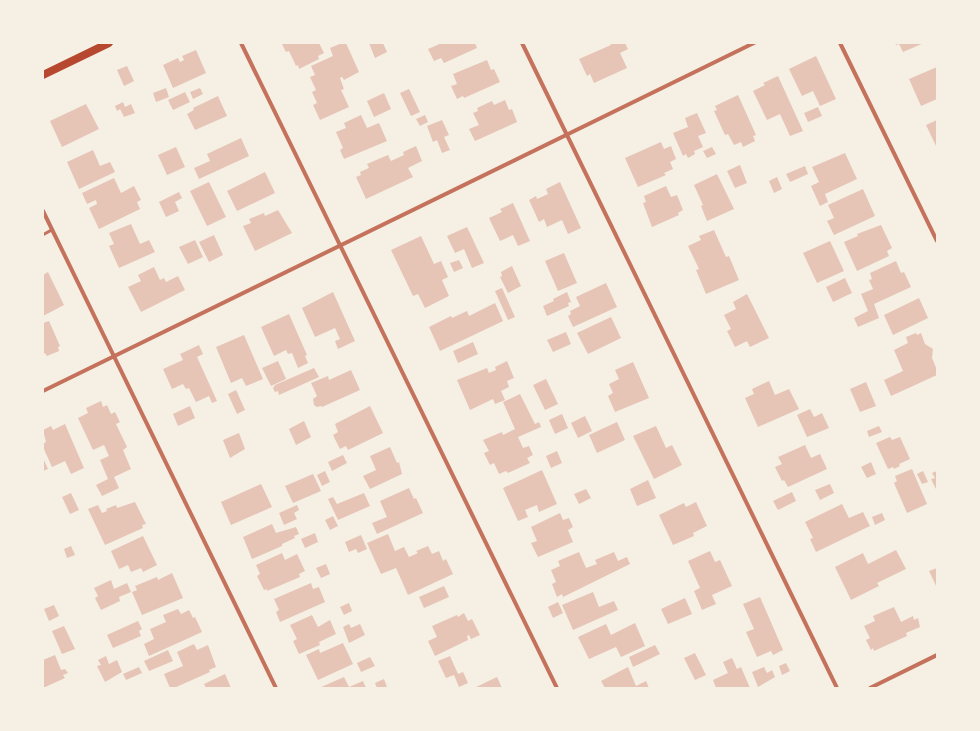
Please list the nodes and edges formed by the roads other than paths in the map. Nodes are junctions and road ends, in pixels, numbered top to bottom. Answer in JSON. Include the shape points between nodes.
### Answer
{"nodes":[{"id":1,"x":109,"y":43,"type":"edge"},
{"id":2,"x":241,"y":43,"type":"edge"},
{"id":3,"x":522,"y":43,"type":"edge"},
{"id":4,"x":754,"y":43,"type":"edge"},
{"id":5,"x":840,"y":43,"type":"edge"},
{"id":6,"x":43,"y":75,"type":"edge"},
{"id":7,"x":567,"y":134,"type":"junction"},
{"id":8,"x":43,"y":210,"type":"edge"},
{"id":9,"x":52,"y":229,"type":"junction"},
{"id":10,"x":43,"y":234,"type":"edge"},
{"id":11,"x":937,"y":240,"type":"edge"},
{"id":12,"x":341,"y":246,"type":"junction"},
{"id":13,"x":114,"y":356,"type":"junction"},
{"id":14,"x":43,"y":391,"type":"edge"},
{"id":15,"x":937,"y":655,"type":"edge"},
{"id":16,"x":276,"y":688,"type":"edge"},
{"id":17,"x":557,"y":688,"type":"edge"},
{"id":18,"x":837,"y":688,"type":"edge"},
{"id":19,"x":870,"y":688,"type":"edge"}],
"edges":[{"from":1,"to":6,"type":"main road"},
{"from":2,"to":12,"type":"street"},
{"from":3,"to":7,"type":"street"},
{"from":4,"to":7,"type":"street"},
{"from":5,"to":11,"type":"street"},
{"from":7,"to":12,"type":"street"},
{"from":7,"to":18,"type":"street"},
{"from":8,"to":9,"type":"street"},
{"from":9,"to":10,"type":"lane"},
{"from":9,"to":13,"type":"street"},
{"from":12,"to":13,"type":"street"},
{"from":12,"to":17,"type":"street"},
{"from":13,"to":14,"type":"street"},
{"from":13,"to":16,"type":"street"},
{"from":15,"to":19,"type":"street"}]}
